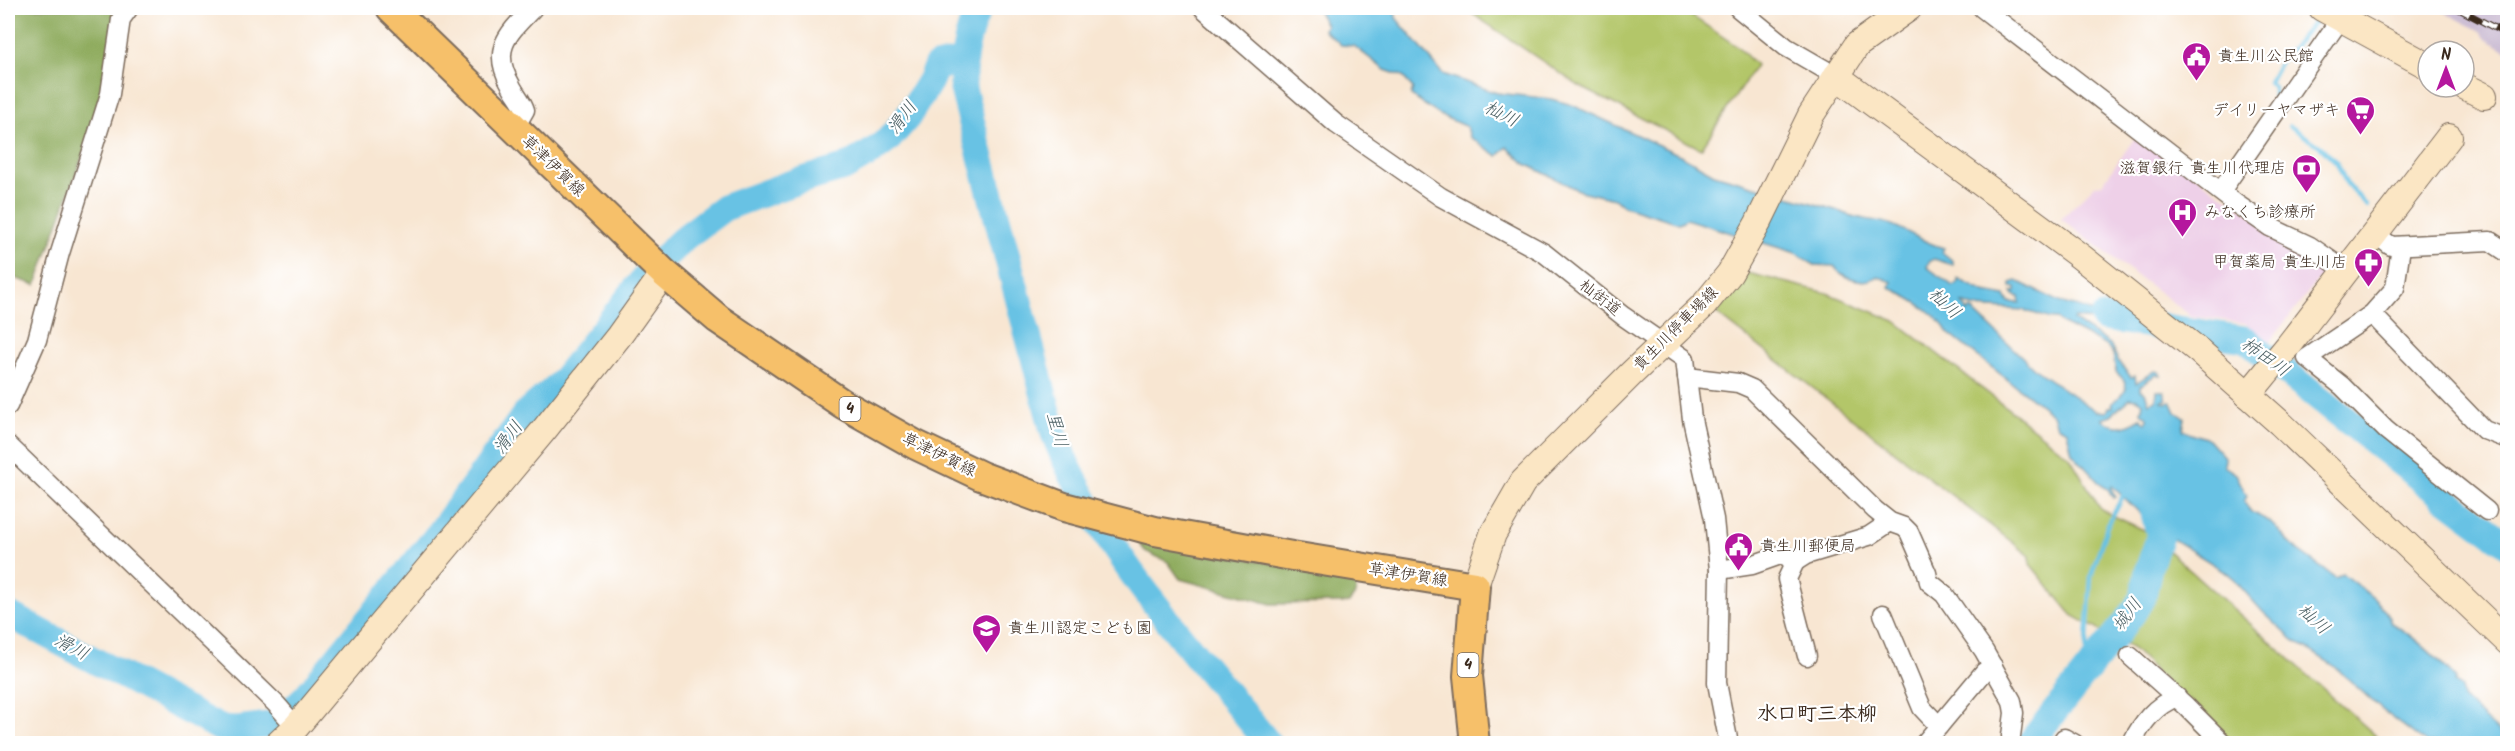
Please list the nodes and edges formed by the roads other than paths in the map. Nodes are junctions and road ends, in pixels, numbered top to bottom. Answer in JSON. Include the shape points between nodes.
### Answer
{"nodes":[{"id":1,"x":129,"y":8,"type":"edge"},
{"id":2,"x":391,"y":8,"type":"edge"},
{"id":3,"x":533,"y":8,"type":"edge"},
{"id":4,"x":1203,"y":8,"type":"edge"},
{"id":5,"x":1738,"y":8,"type":"edge"},
{"id":6,"x":1909,"y":8,"type":"edge"},
{"id":7,"x":1982,"y":8,"type":"edge"},
{"id":8,"x":2331,"y":13,"type":"edge"},
{"id":9,"x":2416,"y":59,"type":"edge"},
{"id":10,"x":1831,"y":84,"type":"junction"},
{"id":11,"x":514,"y":129,"type":"junction"},
{"id":12,"x":2449,"y":137,"type":"dead end"},
{"id":13,"x":2221,"y":191,"type":"junction"},
{"id":14,"x":2375,"y":234,"type":"junction"},
{"id":15,"x":2401,"y":247,"type":"junction"},
{"id":16,"x":2508,"y":253,"type":"edge"},
{"id":17,"x":658,"y":267,"type":"junction"},
{"id":18,"x":2346,"y":271,"type":"junction"},
{"id":19,"x":2372,"y":314,"type":"junction"},
{"id":20,"x":1664,"y":344,"type":"junction"},
{"id":21,"x":1687,"y":377,"type":"junction"},
{"id":22,"x":2248,"y":395,"type":"junction"},
{"id":23,"x":8,"y":406,"type":"edge"},
{"id":24,"x":2508,"y":438,"type":"edge"},
{"id":25,"x":8,"y":445,"type":"edge"},
{"id":26,"x":2487,"y":512,"type":"dead end"},
{"id":27,"x":1890,"y":522,"type":"junction"},
{"id":28,"x":1795,"y":562,"type":"junction"},
{"id":29,"x":1719,"y":570,"type":"junction"},
{"id":30,"x":1475,"y":586,"type":"junction"},
{"id":31,"x":1883,"y":614,"type":"dead end"},
{"id":32,"x":2508,"y":642,"type":"edge"},
{"id":33,"x":2130,"y":656,"type":"dead end"},
{"id":34,"x":1807,"y":657,"type":"dead end"},
{"id":35,"x":1993,"y":666,"type":"junction"},
{"id":36,"x":2177,"y":697,"type":"junction"},
{"id":37,"x":1939,"y":726,"type":"junction"},
{"id":38,"x":288,"y":730,"type":"edge"},
{"id":39,"x":2011,"y":736,"type":"dead end"},
{"id":40,"x":1475,"y":744,"type":"edge"},
{"id":41,"x":1729,"y":744,"type":"edge"},
{"id":42,"x":1924,"y":744,"type":"edge"},
{"id":43,"x":2061,"y":744,"type":"edge"},
{"id":44,"x":2075,"y":744,"type":"edge"},
{"id":45,"x":2131,"y":744,"type":"edge"},
{"id":46,"x":2224,"y":744,"type":"edge"}],
"edges":[{"from":1,"to":23,"type":"street","via":[[121,19],[110,94],[37,340]]},
{"from":2,"to":11,"type":"main road","name":"草津伊賀線","number":"4"},
{"from":3,"to":11,"type":"street","via":[[507,37],[501,50],[500,61],[525,110]]},
{"from":4,"to":20,"type":"street","name":"杣街道","via":[[1336,124],[1441,197],[1544,253]]},
{"from":5,"to":10,"type":"street"},
{"from":6,"to":10,"type":"street","name":"貴生川停車場線","via":[[1857,45]]},
{"from":7,"to":13,"type":"street"},
{"from":8,"to":9,"type":"street"},
{"from":8,"to":13,"type":"street"},
{"from":10,"to":20,"type":"street","name":"貴生川停車場線","via":[[1799,135],[1730,273]]},
{"from":10,"to":22,"type":"street","via":[[2081,257]]},
{"from":11,"to":17,"type":"main road","name":"草津伊賀線","number":"4"},
{"from":12,"to":14,"type":"street"},
{"from":13,"to":18,"type":"street","via":[[2270,227],[2310,246]]},
{"from":14,"to":15,"type":"street","via":[[2391,246]]},
{"from":14,"to":18,"type":"street"},
{"from":15,"to":16,"type":"street","via":[[2490,241]]},
{"from":15,"to":19,"type":"street","via":[[2395,288]]},
{"from":17,"to":30,"type":"main road","name":"草津伊賀線","number":"4","via":[[718,320],[843,404],[981,476],[1064,507],[1155,531]]},
{"from":17,"to":38,"type":"street","via":[[619,336],[544,430]]},
{"from":18,"to":22,"type":"street"},
{"from":19,"to":24,"type":"street","via":[[2484,430]]},
{"from":19,"to":26,"type":"street","via":[[2307,358],[2386,430]]},
{"from":20,"to":21,"type":"street","name":"杣街道","via":[[1685,359]]},
{"from":20,"to":30,"type":"street","name":"貴生川停車場線","via":[[1523,482],[1493,534]]},
{"from":21,"to":27,"type":"street","via":[[1738,383],[1752,389]]},
{"from":21,"to":29,"type":"street","name":"杣街道","via":[[1692,419],[1710,491]]},
{"from":22,"to":32,"type":"street"},
{"from":25,"to":38,"type":"street","via":[[276,705]]},
{"from":27,"to":28,"type":"street","via":[[1869,536]]},
{"from":27,"to":35,"type":"street","via":[[1909,532],[1929,582],[1944,594]]},
{"from":28,"to":29,"type":"street","via":[[1783,554],[1752,565]]},
{"from":28,"to":34,"type":"street","via":[[1787,579]]},
{"from":29,"to":41,"type":"street","name":"杣街道","via":[[1717,684]]},
{"from":30,"to":40,"type":"main road","number":"4","via":[[1468,676]]},
{"from":31,"to":37,"type":"street","via":[[1922,708]]},
{"from":33,"to":36,"type":"street"},
{"from":35,"to":37,"type":"street"},
{"from":35,"to":39,"type":"street","via":[[2012,701]]},
{"from":36,"to":45,"type":"street","via":[[2160,705]]},
{"from":36,"to":46,"type":"street"},
{"from":37,"to":42,"type":"street"},
{"from":43,"to":44,"type":"street","via":[[2064,738]]}]}
